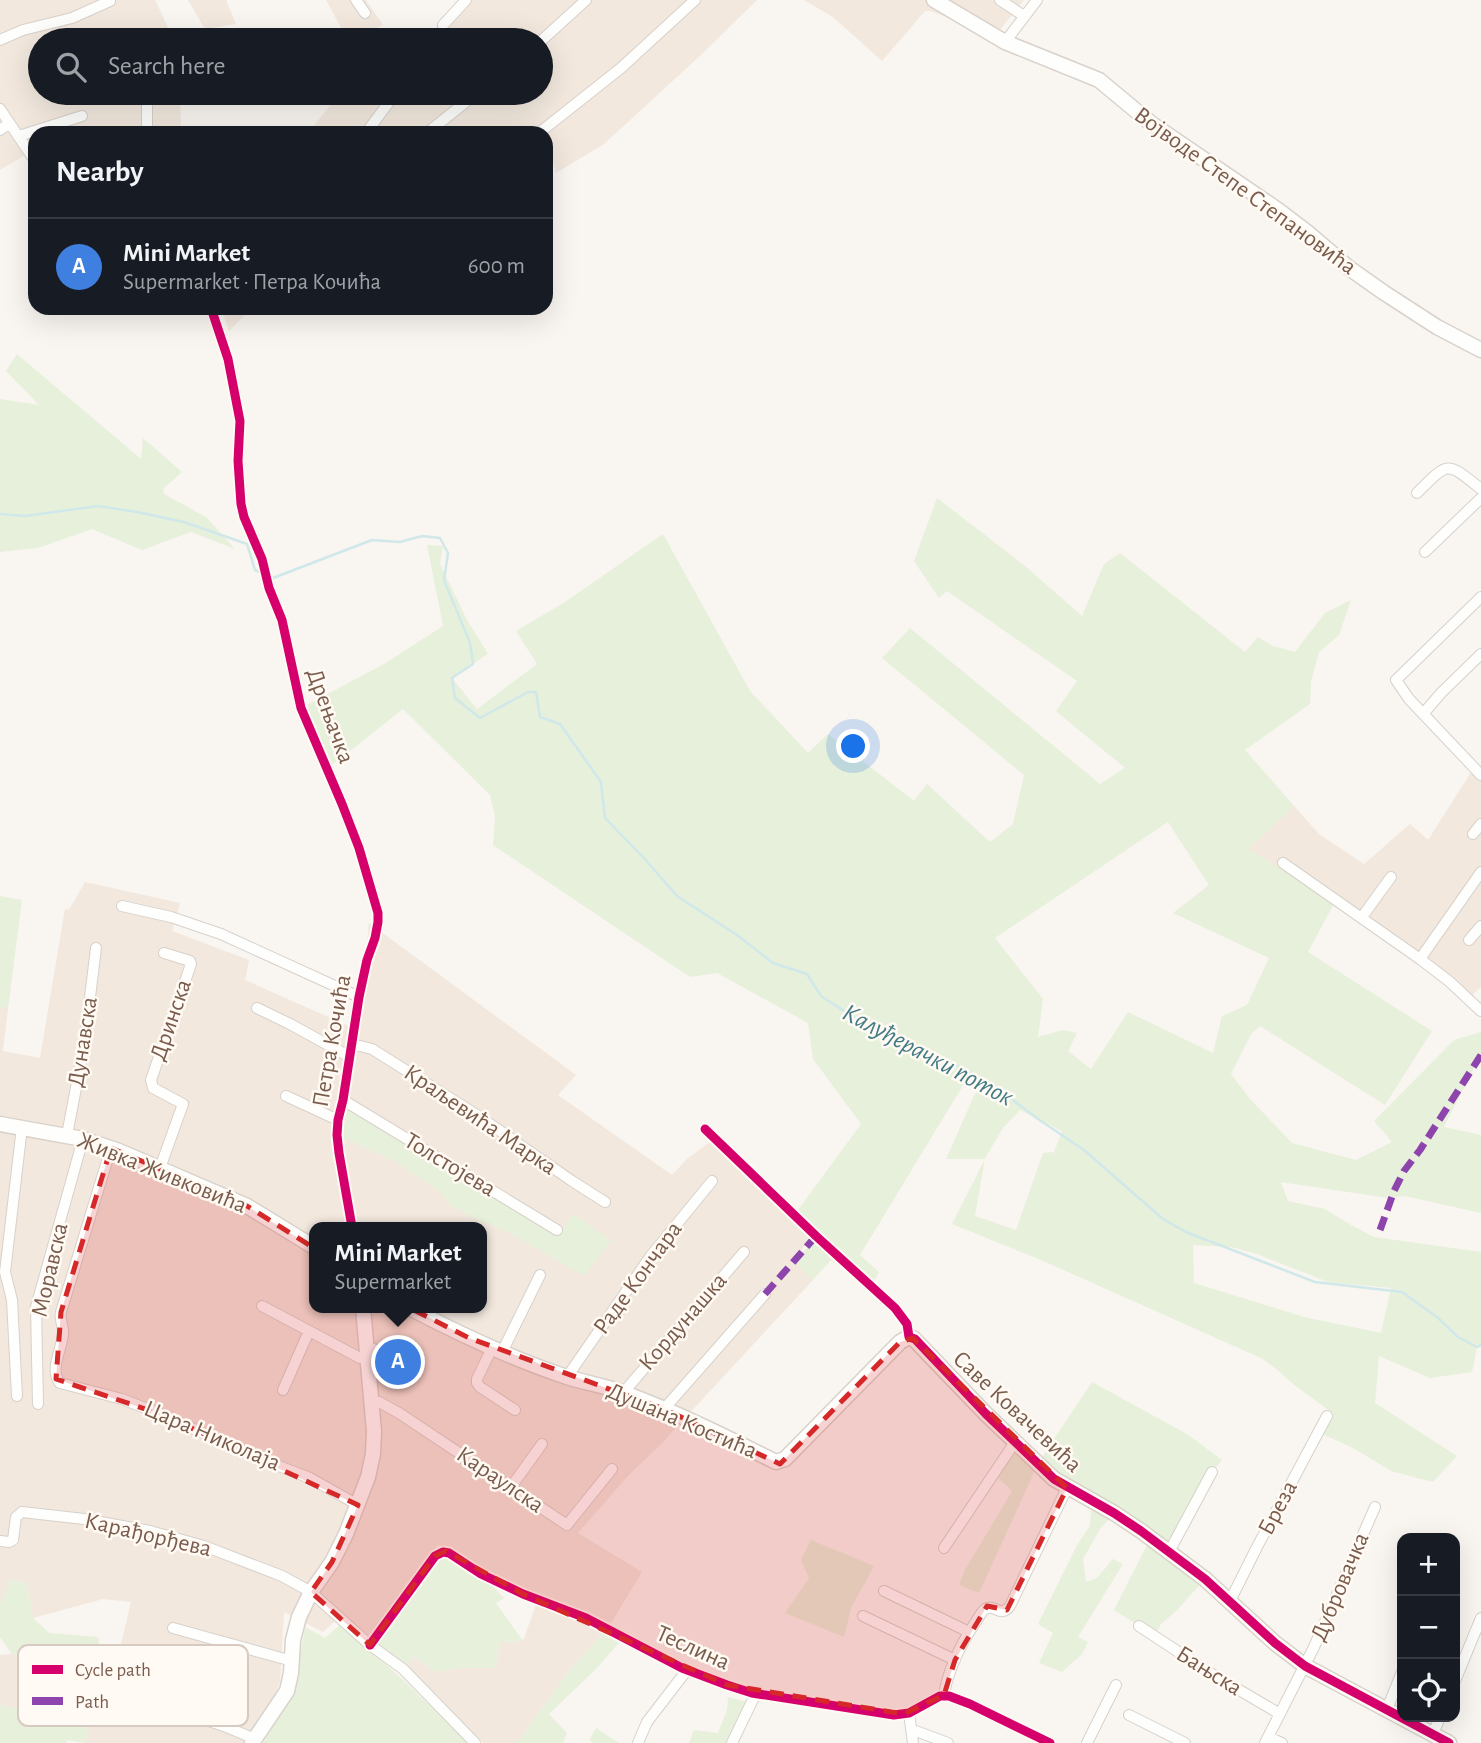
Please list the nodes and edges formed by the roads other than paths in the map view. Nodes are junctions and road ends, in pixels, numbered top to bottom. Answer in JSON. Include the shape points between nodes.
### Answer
{"nodes":[{"id":1,"x":356,"y":0,"type":"edge"},
{"id":2,"x":466,"y":0,"type":"edge"},
{"id":3,"x":586,"y":0,"type":"edge"},
{"id":4,"x":695,"y":0,"type":"edge"},
{"id":5,"x":934,"y":0,"type":"edge"},
{"id":6,"x":1000,"y":0,"type":"edge"},
{"id":7,"x":1037,"y":0,"type":"edge"},
{"id":8,"x":110,"y":1,"type":"edge"},
{"id":9,"x":365,"y":13,"type":"dead end"},
{"id":10,"x":1024,"y":16,"type":"junction"},
{"id":11,"x":443,"y":26,"type":"dead end"},
{"id":12,"x":31,"y":28,"type":"edge"},
{"id":13,"x":28,"y":29,"type":"edge"},
{"id":14,"x":553,"y":30,"type":"edge"},
{"id":15,"x":0,"y":40,"type":"edge"},
{"id":16,"x":1005,"y":42,"type":"junction"},
{"id":17,"x":147,"y":105,"type":"edge"},
{"id":18,"x":388,"y":105,"type":"edge"},
{"id":19,"x":462,"y":105,"type":"edge"},
{"id":20,"x":0,"y":109,"type":"edge"},
{"id":21,"x":82,"y":116,"type":"dead end"},
{"id":22,"x":5,"y":126,"type":"edge"},
{"id":23,"x":49,"y":126,"type":"edge"},
{"id":24,"x":147,"y":126,"type":"edge"},
{"id":25,"x":371,"y":126,"type":"edge"},
{"id":26,"x":436,"y":126,"type":"edge"},
{"id":27,"x":548,"y":126,"type":"edge"},
{"id":28,"x":28,"y":132,"type":"edge"},
{"id":29,"x":19,"y":135,"type":"junction"},
{"id":30,"x":28,"y":150,"type":"edge"},
{"id":31,"x":215,"y":315,"type":"edge"},
{"id":32,"x":1481,"y":350,"type":"edge"},
{"id":33,"x":1481,"y":489,"type":"edge"},
{"id":34,"x":1417,"y":493,"type":"dead end"},
{"id":35,"x":1481,"y":498,"type":"edge"},
{"id":36,"x":1424,"y":552,"type":"dead end"},
{"id":37,"x":1481,"y":597,"type":"edge"},
{"id":38,"x":1481,"y":654,"type":"edge"},
{"id":39,"x":1423,"y":715,"type":"junction"},
{"id":40,"x":1479,"y":770,"type":"edge"},
{"id":41,"x":1481,"y":824,"type":"edge"},
{"id":42,"x":1473,"y":834,"type":"dead end"},
{"id":43,"x":1283,"y":863,"type":"dead end"},
{"id":44,"x":365,"y":864,"type":"joint"},
{"id":45,"x":1481,"y":872,"type":"edge"},
{"id":46,"x":1391,"y":877,"type":"dead end"},
{"id":47,"x":122,"y":906,"type":"dead end"},
{"id":48,"x":1362,"y":917,"type":"junction"},
{"id":49,"x":1481,"y":926,"type":"edge"},
{"id":50,"x":1469,"y":940,"type":"dead end"},
{"id":51,"x":96,"y":948,"type":"dead end"},
{"id":52,"x":164,"y":953,"type":"dead end"},
{"id":53,"x":1420,"y":959,"type":"junction"},
{"id":54,"x":359,"y":997,"type":"junction"},
{"id":55,"x":257,"y":1009,"type":"dead end"},
{"id":56,"x":1481,"y":1011,"type":"edge"},
{"id":57,"x":352,"y":1044,"type":"junction"},
{"id":58,"x":351,"y":1057,"type":"junction"},
{"id":59,"x":286,"y":1096,"type":"dead end"},
{"id":60,"x":343,"y":1100,"type":"junction"},
{"id":61,"x":338,"y":1120,"type":"junction"},
{"id":62,"x":0,"y":1124,"type":"edge"},
{"id":63,"x":22,"y":1127,"type":"junction"},
{"id":64,"x":705,"y":1129,"type":"dead end"},
{"id":65,"x":67,"y":1135,"type":"junction"},
{"id":66,"x":83,"y":1139,"type":"junction"},
{"id":67,"x":111,"y":1148,"type":"junction"},
{"id":68,"x":160,"y":1168,"type":"junction"},
{"id":69,"x":712,"y":1181,"type":"dead end"},
{"id":70,"x":605,"y":1202,"type":"dead end"},
{"id":71,"x":351,"y":1222,"type":"edge"},
{"id":72,"x":557,"y":1230,"type":"dead end"},
{"id":73,"x":309,"y":1244,"type":"edge"},
{"id":74,"x":744,"y":1252,"type":"dead end"},
{"id":75,"x":540,"y":1275,"type":"dead end"},
{"id":76,"x":765,"y":1294,"type":"dead end"},
{"id":77,"x":262,"y":1306,"type":"dead end"},
{"id":78,"x":363,"y":1313,"type":"edge"},
{"id":79,"x":420,"y":1313,"type":"edge"},
{"id":80,"x":309,"y":1331,"type":"junction"},
{"id":81,"x":909,"y":1337,"type":"junction"},
{"id":82,"x":497,"y":1350,"type":"junction"},
{"id":83,"x":366,"y":1353,"type":"junction"},
{"id":84,"x":398,"y":1365,"type":"dead end"},
{"id":85,"x":567,"y":1377,"type":"junction"},
{"id":86,"x":282,"y":1390,"type":"dead end"},
{"id":87,"x":623,"y":1393,"type":"junction"},
{"id":88,"x":17,"y":1396,"type":"dead end"},
{"id":89,"x":371,"y":1401,"type":"junction"},
{"id":90,"x":38,"y":1404,"type":"dead end"},
{"id":91,"x":664,"y":1409,"type":"junction"},
{"id":92,"x":515,"y":1410,"type":"dead end"},
{"id":93,"x":1327,"y":1416,"type":"dead end"},
{"id":94,"x":1015,"y":1442,"type":"junction"},
{"id":95,"x":542,"y":1444,"type":"dead end"},
{"id":96,"x":612,"y":1468,"type":"dead end"},
{"id":97,"x":1212,"y":1472,"type":"dead end"},
{"id":98,"x":511,"y":1487,"type":"junction"},
{"id":99,"x":1067,"y":1488,"type":"junction"},
{"id":100,"x":358,"y":1505,"type":"junction"},
{"id":101,"x":1375,"y":1507,"type":"dead end"},
{"id":102,"x":0,"y":1541,"type":"edge"},
{"id":103,"x":944,"y":1548,"type":"dead end"},
{"id":104,"x":1169,"y":1552,"type":"junction"},
{"id":105,"x":884,"y":1591,"type":"dead end"},
{"id":106,"x":311,"y":1592,"type":"junction"},
{"id":107,"x":1230,"y":1601,"type":"junction"},
{"id":108,"x":863,"y":1616,"type":"dead end"},
{"id":109,"x":1481,"y":1618,"type":"edge"},
{"id":110,"x":1139,"y":1626,"type":"dead end"},
{"id":111,"x":173,"y":1628,"type":"dead end"},
{"id":112,"x":970,"y":1632,"type":"junction"},
{"id":113,"x":234,"y":1645,"type":"edge"},
{"id":114,"x":370,"y":1645,"type":"junction"},
{"id":115,"x":248,"y":1649,"type":"edge"},
{"id":116,"x":955,"y":1660,"type":"junction"},
{"id":117,"x":292,"y":1661,"type":"junction"},
{"id":118,"x":1305,"y":1666,"type":"junction"},
{"id":119,"x":1460,"y":1669,"type":"edge"},
{"id":120,"x":687,"y":1670,"type":"junction"},
{"id":121,"x":1397,"y":1684,"type":"edge"},
{"id":122,"x":1116,"y":1685,"type":"dead end"},
{"id":123,"x":756,"y":1693,"type":"junction"},
{"id":124,"x":944,"y":1695,"type":"junction"},
{"id":125,"x":1387,"y":1709,"type":"junction"},
{"id":126,"x":909,"y":1713,"type":"junction"},
{"id":127,"x":1280,"y":1714,"type":"junction"},
{"id":128,"x":1129,"y":1715,"type":"dead end"},
{"id":129,"x":1438,"y":1722,"type":"edge"},
{"id":130,"x":224,"y":1726,"type":"edge"},
{"id":131,"x":913,"y":1730,"type":"junction"},
{"id":132,"x":1433,"y":1734,"type":"junction"},
{"id":133,"x":1267,"y":1740,"type":"edge"},
{"id":134,"x":254,"y":1741,"type":"edge"},
{"id":135,"x":475,"y":1743,"type":"edge"},
{"id":136,"x":638,"y":1743,"type":"edge"},
{"id":137,"x":732,"y":1743,"type":"edge"},
{"id":138,"x":914,"y":1743,"type":"edge"},
{"id":139,"x":948,"y":1743,"type":"edge"},
{"id":140,"x":1050,"y":1743,"type":"edge"},
{"id":141,"x":1087,"y":1743,"type":"edge"},
{"id":142,"x":1185,"y":1743,"type":"edge"},
{"id":143,"x":1282,"y":1743,"type":"edge"},
{"id":144,"x":1450,"y":1743,"type":"edge"}],
"edges":[{"from":1,"to":9,"type":"street"},
{"from":2,"to":11,"type":"street"},
{"from":3,"to":14,"type":"street"},
{"from":4,"to":27,"type":"street","via":[[621,68]]},
{"from":5,"to":16,"type":"street","name":"Војводе Степе Степановића"},
{"from":6,"to":10,"type":"street"},
{"from":7,"to":10,"type":"street"},
{"from":8,"to":12,"type":"street","via":[[72,18]]},
{"from":10,"to":16,"type":"street"},
{"from":13,"to":15,"type":"street"},
{"from":16,"to":32,"type":"street","name":"Војводе Степе Степановића","via":[[1099,80],[1152,124],[1278,210],[1349,268],[1437,327]]},
{"from":17,"to":24,"type":"street"},
{"from":18,"to":25,"type":"street"},
{"from":19,"to":26,"type":"street"},
{"from":20,"to":22,"type":"street"},
{"from":21,"to":23,"type":"street"},
{"from":22,"to":29,"type":"street"},
{"from":28,"to":29,"type":"street"},
{"from":29,"to":30,"type":"street"},
{"from":31,"to":44,"type":"street","name":"Дрењачка","via":[[240,421],[241,504],[282,620],[301,708]]},
{"from":33,"to":34,"type":"street","via":[[1450,467],[1439,471]]},
{"from":35,"to":36,"type":"street"},
{"from":37,"to":39,"type":"street","via":[[1395,680]]},
{"from":38,"to":39,"type":"street"},
{"from":39,"to":40,"type":"street"},
{"from":41,"to":42,"type":"street"},
{"from":43,"to":48,"type":"street"},
{"from":44,"to":54,"type":"street","name":"Петра Кочића","via":[[378,922]]},
{"from":45,"to":53,"type":"street"},
{"from":46,"to":48,"type":"street"},
{"from":47,"to":54,"type":"street","name":"Петра Кочића","via":[[220,934]]},
{"from":48,"to":53,"type":"street"},
{"from":49,"to":50,"type":"street"},
{"from":51,"to":65,"type":"street","name":"Дунавска"},
{"from":52,"to":68,"type":"street","name":"Дринска","via":[[191,964],[151,1080],[153,1088],[183,1104]]},
{"from":53,"to":56,"type":"street"},
{"from":54,"to":57,"type":"street","name":"Петра Кочића"},
{"from":55,"to":58,"type":"street"},
{"from":57,"to":58,"type":"street","name":"Петра Кочића"},
{"from":57,"to":70,"type":"street","name":"Краљевића Марка","via":[[372,1049]]},
{"from":58,"to":60,"type":"street","name":"Петра Кочића"},
{"from":59,"to":61,"type":"street"},
{"from":60,"to":61,"type":"street","name":"Петра Кочића"},
{"from":60,"to":72,"type":"street","name":"Толстојева"},
{"from":61,"to":71,"type":"street","name":"Петра Кочића"},
{"from":62,"to":63,"type":"street","name":"Живка Живковића"},
{"from":63,"to":65,"type":"street","name":"Живка Живковића"},
{"from":63,"to":88,"type":"street","via":[[5,1272],[12,1300]]},
{"from":64,"to":81,"type":"street","name":"Саве Ковачевића","via":[[895,1308],[907,1324]]},
{"from":65,"to":66,"type":"street","name":"Живка Живковића"},
{"from":66,"to":67,"type":"street","name":"Живка Живковића"},
{"from":66,"to":90,"type":"street","name":"Моравска","via":[[36,1307]]},
{"from":67,"to":68,"type":"street","name":"Живка Живковића"},
{"from":67,"to":100,"type":"street","name":"Цара Николаја","via":[[61,1312],[63,1334],[56,1379],[163,1415],[310,1478]]},
{"from":68,"to":73,"type":"street","name":"Живка Живковића","via":[[247,1206]]},
{"from":69,"to":85,"type":"street","name":"Раде Кончара","via":[[650,1257]]},
{"from":74,"to":87,"type":"street","name":"Кордунашка"},
{"from":75,"to":82,"type":"street"},
{"from":76,"to":91,"type":"street"},
{"from":77,"to":80,"type":"street"},
{"from":78,"to":83,"type":"street"},
{"from":79,"to":82,"type":"street","name":"Душана Костића"},
{"from":80,"to":83,"type":"street","via":[[360,1358]]},
{"from":80,"to":86,"type":"street"},
{"from":81,"to":91,"type":"street","name":"Душана Костића","via":[[785,1459],[776,1462]]},
{"from":81,"to":94,"type":"street","name":"Саве Ковачевића"},
{"from":82,"to":85,"type":"street","name":"Душана Костића"},
{"from":82,"to":92,"type":"street","via":[[477,1383]]},
{"from":83,"to":84,"type":"street","via":[[374,1349]]},
{"from":83,"to":89,"type":"street"},
{"from":85,"to":87,"type":"street","name":"Душана Костића"},
{"from":87,"to":91,"type":"street","name":"Душана Костића"},
{"from":89,"to":98,"type":"street","name":"Караулска","via":[[399,1413]]},
{"from":89,"to":100,"type":"street","via":[[373,1454]]},
{"from":93,"to":107,"type":"street","name":"Бреза"},
{"from":94,"to":99,"type":"street","name":"Саве Ковачевића"},
{"from":94,"to":103,"type":"street"},
{"from":95,"to":98,"type":"street"},
{"from":96,"to":98,"type":"street","name":"Караулска","via":[[567,1525]]},
{"from":97,"to":104,"type":"street"},
{"from":99,"to":104,"type":"street","name":"Саве Ковачевића","via":[[1114,1513]]},
{"from":99,"to":112,"type":"street","via":[[1007,1611],[984,1610]]},
{"from":100,"to":106,"type":"street","via":[[332,1562]]},
{"from":101,"to":118,"type":"street","name":"Дубровачка"},
{"from":102,"to":106,"type":"street","name":"Карађорђева","via":[[13,1539],[16,1517],[22,1512],[114,1523],[204,1546]]},
{"from":104,"to":107,"type":"street","name":"Саве Ковачевића"},
{"from":105,"to":112,"type":"street"},
{"from":106,"to":114,"type":"street"},
{"from":106,"to":117,"type":"street","via":[[294,1632]]},
{"from":107,"to":118,"type":"street","name":"Саве Ковачевића"},
{"from":108,"to":116,"type":"street"},
{"from":109,"to":119,"type":"street"},
{"from":110,"to":127,"type":"street","name":"Бањска"},
{"from":111,"to":113,"type":"street"},
{"from":112,"to":116,"type":"street"},
{"from":114,"to":120,"type":"street","name":"Теслина","via":[[435,1556],[443,1552]]},
{"from":114,"to":135,"type":"street","via":[[404,1669]]},
{"from":115,"to":117,"type":"street"},
{"from":116,"to":124,"type":"street"},
{"from":117,"to":134,"type":"street","via":[[286,1691]]},
{"from":118,"to":125,"type":"street","name":"Саве Ковачевића"},
{"from":118,"to":127,"type":"street","name":"Дубровачка"},
{"from":120,"to":123,"type":"street","name":"Теслина"},
{"from":120,"to":136,"type":"street","via":[[647,1722]]},
{"from":121,"to":125,"type":"street"},
{"from":122,"to":141,"type":"street"},
{"from":123,"to":126,"type":"street","name":"Теслина","via":[[882,1714]]},
{"from":123,"to":137,"type":"street"},
{"from":124,"to":126,"type":"street","name":"Теслина"},
{"from":124,"to":140,"type":"street"},
{"from":125,"to":132,"type":"street","name":"Саве Ковачевића"},
{"from":126,"to":131,"type":"street"},
{"from":127,"to":133,"type":"street","name":"Дубровачка"},
{"from":128,"to":142,"type":"street"},
{"from":129,"to":132,"type":"street"},
{"from":130,"to":134,"type":"street"},
{"from":131,"to":138,"type":"street"},
{"from":131,"to":139,"type":"street"},
{"from":132,"to":144,"type":"street","name":"Саве Ковачевића"},
{"from":133,"to":143,"type":"street"}]}
